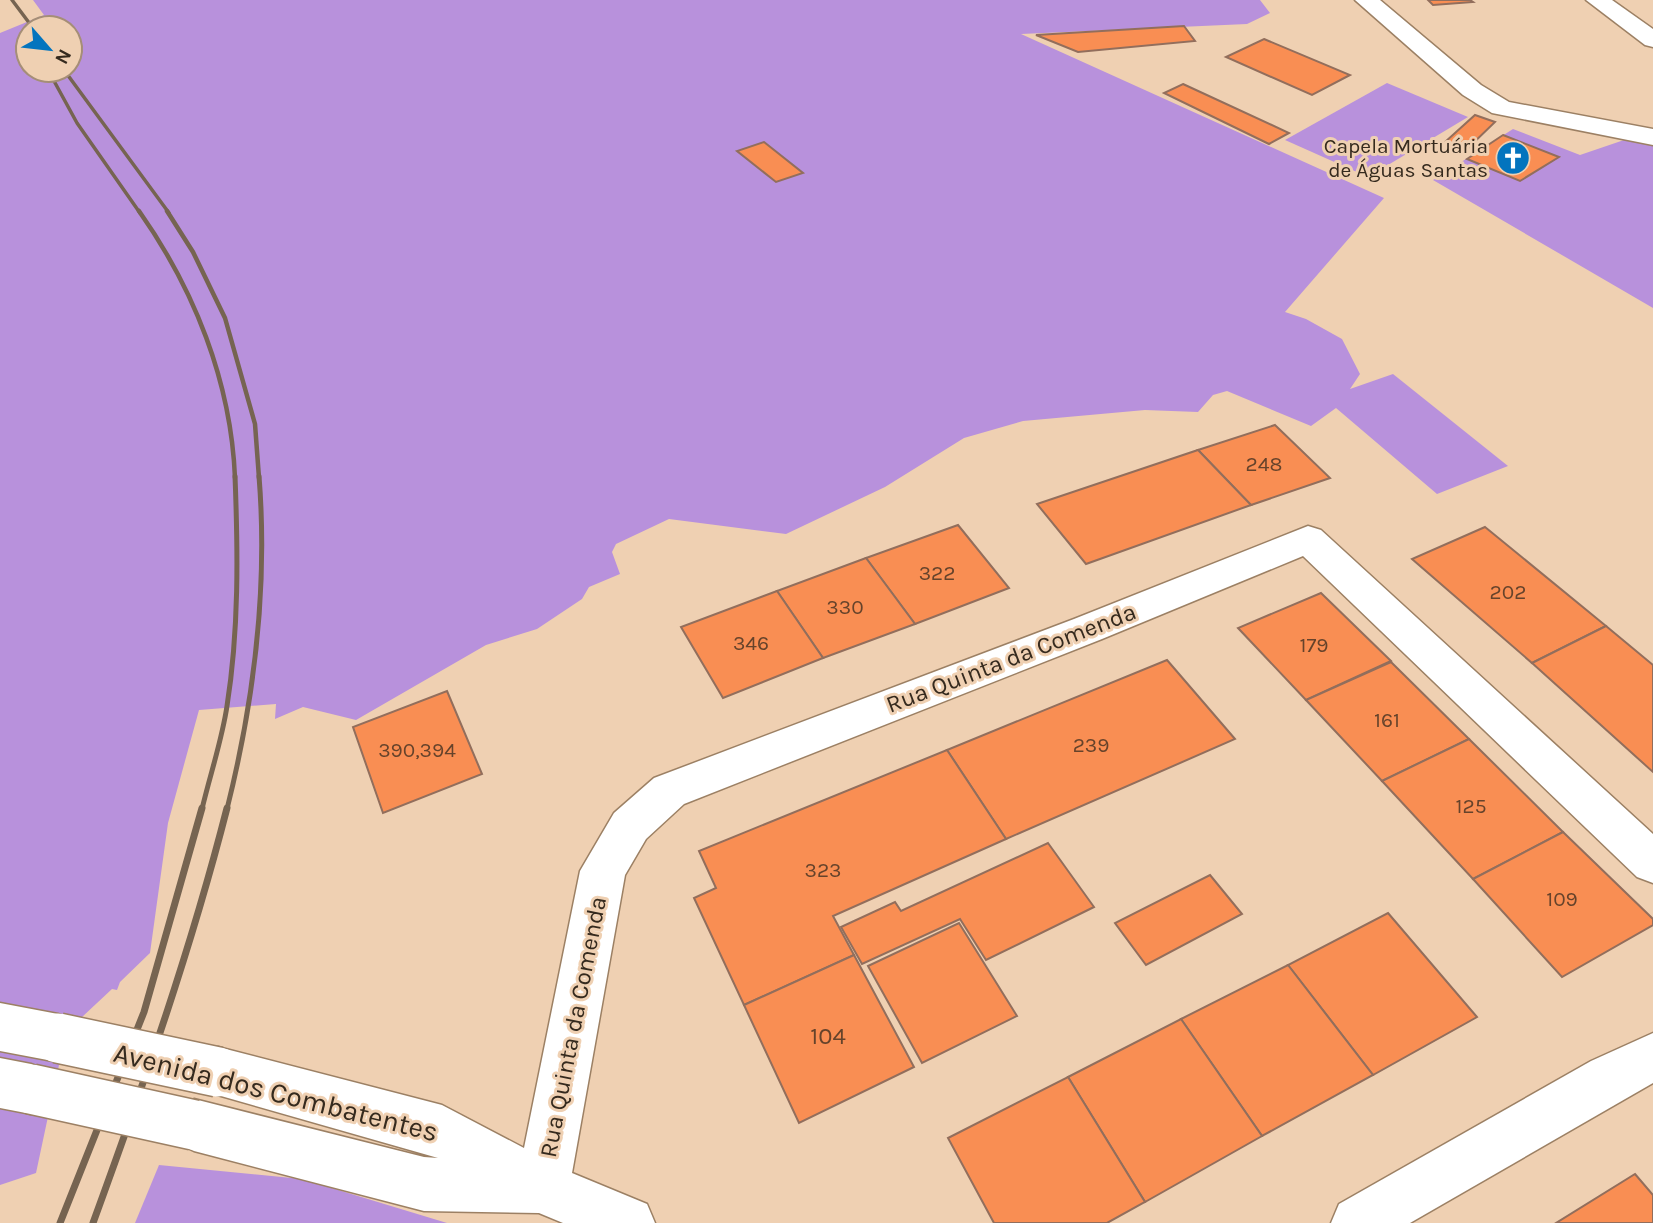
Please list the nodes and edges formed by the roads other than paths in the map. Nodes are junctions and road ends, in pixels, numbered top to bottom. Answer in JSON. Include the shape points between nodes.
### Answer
{"nodes":[{"id":1,"x":1366,"y":0,"type":"edge"},
{"id":2,"x":1597,"y":0,"type":"edge"},
{"id":3,"x":1653,"y":40,"type":"edge"},
{"id":4,"x":1653,"y":137,"type":"edge"},
{"id":5,"x":1653,"y":863,"type":"edge"},
{"id":6,"x":0,"y":1027,"type":"edge"},
{"id":7,"x":1653,"y":1058,"type":"edge"},
{"id":8,"x":16,"y":1086,"type":"edge"},
{"id":9,"x":542,"y":1187,"type":"junction"},
{"id":10,"x":628,"y":1223,"type":"edge"},
{"id":11,"x":1358,"y":1223,"type":"edge"}],
"edges":[{"from":1,"to":4,"type":"street","via":[[1472,90],[1513,112]]},
{"from":2,"to":3,"type":"street"},
{"from":5,"to":9,"type":"street","name":"Rua Quinta da Comenda","via":[[1308,539],[669,791],[630,826],[603,871]]},
{"from":6,"to":9,"type":"street","name":"Avenida dos Combatentes","bridge":true,"via":[[218,1072],[442,1131]]},
{"from":7,"to":11,"type":"street"},
{"from":8,"to":9,"type":"street","name":"Avenida dos Combatentes","bridge":true,"via":[[194,1125],[424,1184]]},
{"from":9,"to":10,"type":"street","name":"Avenida dos Combatentes"}]}
